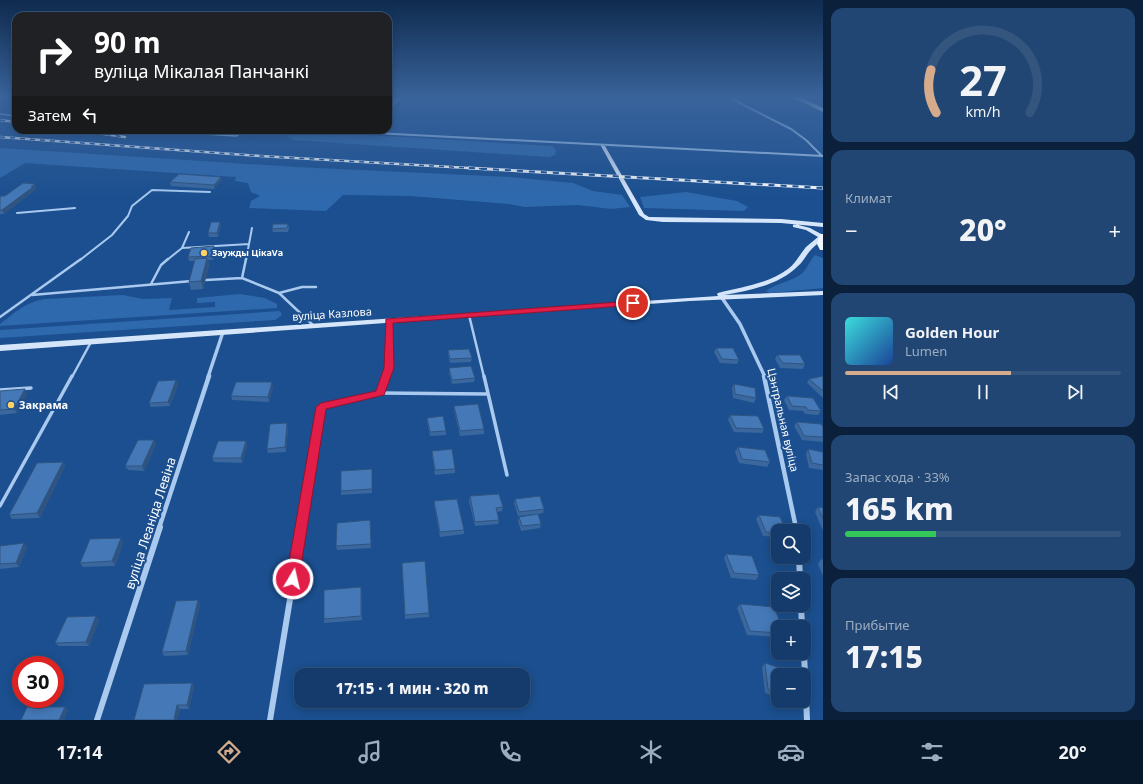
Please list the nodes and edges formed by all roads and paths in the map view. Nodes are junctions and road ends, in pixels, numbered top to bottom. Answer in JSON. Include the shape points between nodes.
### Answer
{"nodes":[{"id":1,"x":793,"y":131,"type":"edge"},
{"id":2,"x":204,"y":134,"type":"edge"},
{"id":3,"x":239,"y":134,"type":"edge"},
{"id":4,"x":384,"y":134,"type":"edge"},
{"id":5,"x":603,"y":146,"type":"junction"},
{"id":6,"x":823,"y":156,"type":"edge"},
{"id":7,"x":210,"y":192,"type":"dead end"},
{"id":8,"x":75,"y":208,"type":"dead end"},
{"id":9,"x":17,"y":213,"type":"dead end"},
{"id":10,"x":748,"y":222,"type":"junction"},
{"id":11,"x":823,"y":225,"type":"edge"},
{"id":12,"x":252,"y":228,"type":"dead end"},
{"id":13,"x":189,"y":232,"type":"dead end"},
{"id":14,"x":823,"y":237,"type":"edge"},
{"id":15,"x":249,"y":244,"type":"junction"},
{"id":16,"x":182,"y":248,"type":"junction"},
{"id":17,"x":823,"y":248,"type":"edge"},
{"id":18,"x":242,"y":278,"type":"junction"},
{"id":19,"x":206,"y":280,"type":"dead end"},
{"id":20,"x":194,"y":281,"type":"edge"},
{"id":21,"x":151,"y":284,"type":"junction"},
{"id":22,"x":316,"y":287,"type":"dead end"},
{"id":23,"x":279,"y":293,"type":"junction"},
{"id":24,"x":30,"y":295,"type":"junction"},
{"id":25,"x":821,"y":295,"type":"edge"},
{"id":26,"x":722,"y":298,"type":"junction"},
{"id":27,"x":690,"y":299,"type":"junction"},
{"id":28,"x":469,"y":315,"type":"junction"},
{"id":29,"x":0,"y":317,"type":"edge"},
{"id":30,"x":389,"y":321,"type":"junction"},
{"id":31,"x":314,"y":326,"type":"junction"},
{"id":32,"x":223,"y":332,"type":"junction"},
{"id":33,"x":91,"y":342,"type":"junction"},
{"id":34,"x":0,"y":348,"type":"edge"},
{"id":35,"x":31,"y":388,"type":"dead end"},
{"id":36,"x":0,"y":390,"type":"edge"},
{"id":37,"x":380,"y":393,"type":"junction"},
{"id":38,"x":486,"y":394,"type":"junction"},
{"id":39,"x":507,"y":475,"type":"dead end"},
{"id":40,"x":0,"y":506,"type":"edge"},
{"id":41,"x":796,"y":524,"type":"edge"},
{"id":42,"x":804,"y":660,"type":"edge"},
{"id":43,"x":97,"y":720,"type":"edge"},
{"id":44,"x":270,"y":720,"type":"edge"},
{"id":45,"x":807,"y":720,"type":"edge"}],
"edges":[{"from":1,"to":6,"type":"street"},
{"from":2,"to":3,"type":"lane"},
{"from":4,"to":5,"type":"street"},
{"from":5,"to":6,"type":"street"},
{"from":5,"to":10,"type":"main road","via":[[642,215],[648,219]]},
{"from":7,"to":24,"type":"lane","via":[[152,190],[132,206],[128,216],[112,235],[65,272]]},
{"from":8,"to":9,"type":"lane"},
{"from":10,"to":11,"type":"main road","via":[[780,221]]},
{"from":10,"to":14,"type":"main road","via":[[802,227]]},
{"from":12,"to":15,"type":"lane"},
{"from":13,"to":16,"type":"lane"},
{"from":14,"to":17,"type":"main road"},
{"from":14,"to":27,"type":"main road","via":[[808,249],[797,265],[774,279],[736,291]]},
{"from":15,"to":16,"type":"lane"},
{"from":15,"to":18,"type":"lane"},
{"from":16,"to":21,"type":"lane","via":[[161,265]]},
{"from":18,"to":19,"type":"lane"},
{"from":18,"to":23,"type":"lane"},
{"from":20,"to":21,"type":"lane"},
{"from":21,"to":24,"type":"lane"},
{"from":22,"to":23,"type":"lane","via":[[302,287]]},
{"from":23,"to":31,"type":"lane"},
{"from":24,"to":29,"type":"lane"},
{"from":25,"to":26,"type":"main road"},
{"from":26,"to":27,"type":"main road"},
{"from":26,"to":41,"type":"street","name":"Цэнтральная вуліца","via":[[740,324],[764,374]]},
{"from":27,"to":28,"type":"main road","name":"вуліца Казлова"},
{"from":28,"to":30,"type":"main road","name":"вуліца Казлова"},
{"from":28,"to":38,"type":"lane"},
{"from":30,"to":31,"type":"main road","name":"вуліца Казлова"},
{"from":30,"to":37,"type":"street","via":[[389,368]]},
{"from":31,"to":32,"type":"main road","name":"вуліца Казлова"},
{"from":32,"to":33,"type":"main road","name":"вуліца Казлова"},
{"from":32,"to":43,"type":"street","name":"вуліца Леаніда Левіна"},
{"from":33,"to":34,"type":"main road","name":"вуліца Казлова"},
{"from":33,"to":40,"type":"lane"},
{"from":35,"to":36,"type":"lane"},
{"from":37,"to":38,"type":"lane"},
{"from":37,"to":44,"type":"street","via":[[321,407]]},
{"from":38,"to":39,"type":"lane"},
{"from":42,"to":45,"type":"street"}]}
